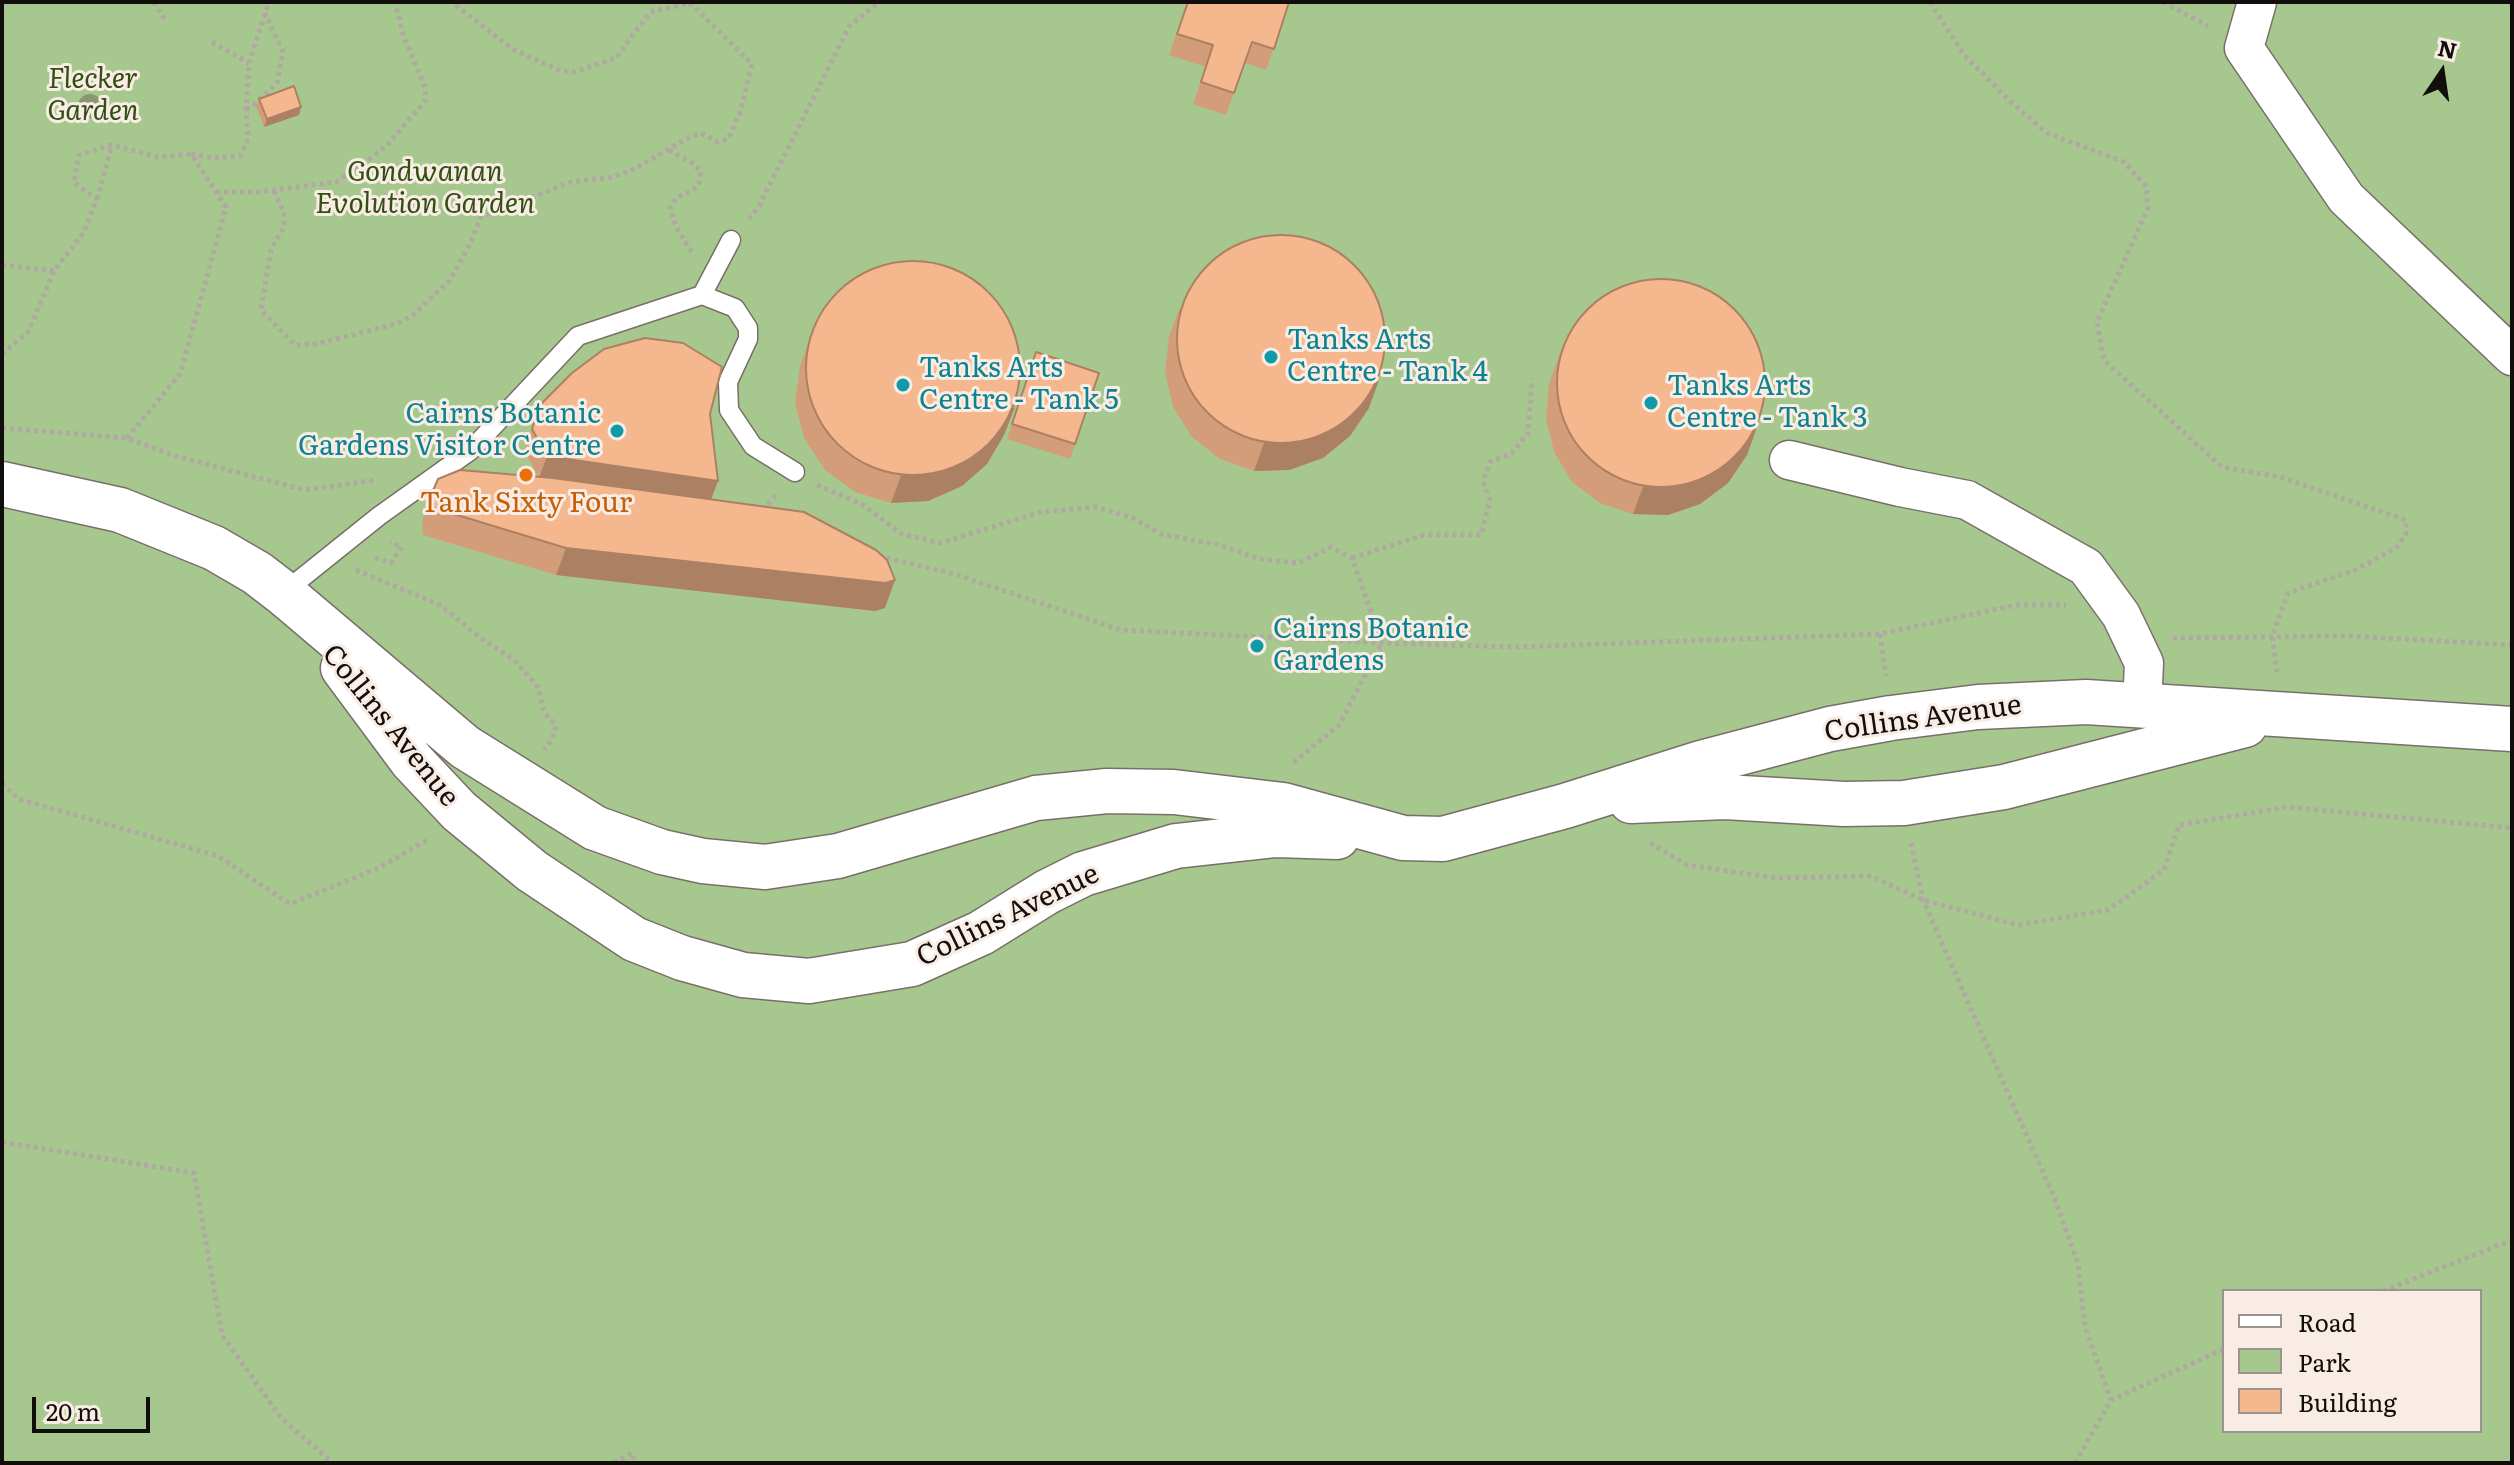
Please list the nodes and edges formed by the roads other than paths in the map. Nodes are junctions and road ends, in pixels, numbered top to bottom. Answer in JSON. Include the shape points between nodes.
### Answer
{"nodes":[{"id":1,"x":2257,"y":2,"type":"edge"},
{"id":2,"x":731,"y":240,"type":"road end"},
{"id":3,"x":702,"y":295,"type":"junction"},
{"id":4,"x":2512,"y":356,"type":"edge"},
{"id":5,"x":1789,"y":460,"type":"dead end"},
{"id":6,"x":795,"y":472,"type":"road end"},
{"id":7,"x":2,"y":484,"type":"edge"},
{"id":8,"x":283,"y":593,"type":"junction"},
{"id":9,"x":2142,"y":706,"type":"junction"},
{"id":10,"x":2292,"y":714,"type":"junction"},
{"id":11,"x":2512,"y":729,"type":"edge"},
{"id":12,"x":506,"y":774,"type":"junction"},
{"id":13,"x":1565,"y":806,"type":"junction"},
{"id":14,"x":472,"y":823,"type":"junction"},
{"id":15,"x":1403,"y":838,"type":"junction"}],
"edges":[{"from":1,"to":4,"type":"street","via":[[2244,48],[2346,198]]},
{"from":2,"to":3,"type":"lane"},
{"from":3,"to":6,"type":"lane","via":[[735,308],[748,328],[728,382],[729,410],[753,446]]},
{"from":3,"to":8,"type":"lane","via":[[578,336],[470,451]]},
{"from":5,"to":9,"type":"street","via":[[1967,500],[2086,567],[2121,615],[2144,663]]},
{"from":7,"to":8,"type":"street","name":"Collins Avenue","via":[[161,525],[214,548]]},
{"from":8,"to":12,"type":"street","name":"Collins Avenue","via":[[465,747]]},
{"from":8,"to":14,"type":"street","name":"Collins Avenue","via":[[412,761]]},
{"from":9,"to":10,"type":"street","name":"Collins Avenue"},
{"from":9,"to":13,"type":"street","name":"Collins Avenue","via":[[2086,702],[1978,707],[1891,718],[1701,763]]},
{"from":10,"to":11,"type":"street","name":"Collins Avenue"},
{"from":10,"to":13,"type":"street","name":"Collins Avenue","via":[[2004,787],[1915,802],[1725,797]]},
{"from":12,"to":14,"type":"street","via":[[501,793]]},
{"from":12,"to":15,"type":"street","name":"Collins Avenue","via":[[595,828],[662,852],[765,867],[838,856],[1036,798],[1107,791],[1174,792],[1283,805]]},
{"from":13,"to":15,"type":"street","name":"Collins Avenue","via":[[1443,839]]},
{"from":14,"to":15,"type":"street","name":"Collins Avenue","via":[[532,871],[634,939],[743,975],[809,981],[912,964],[981,933],[1083,874],[1176,846],[1276,835]]}]}
